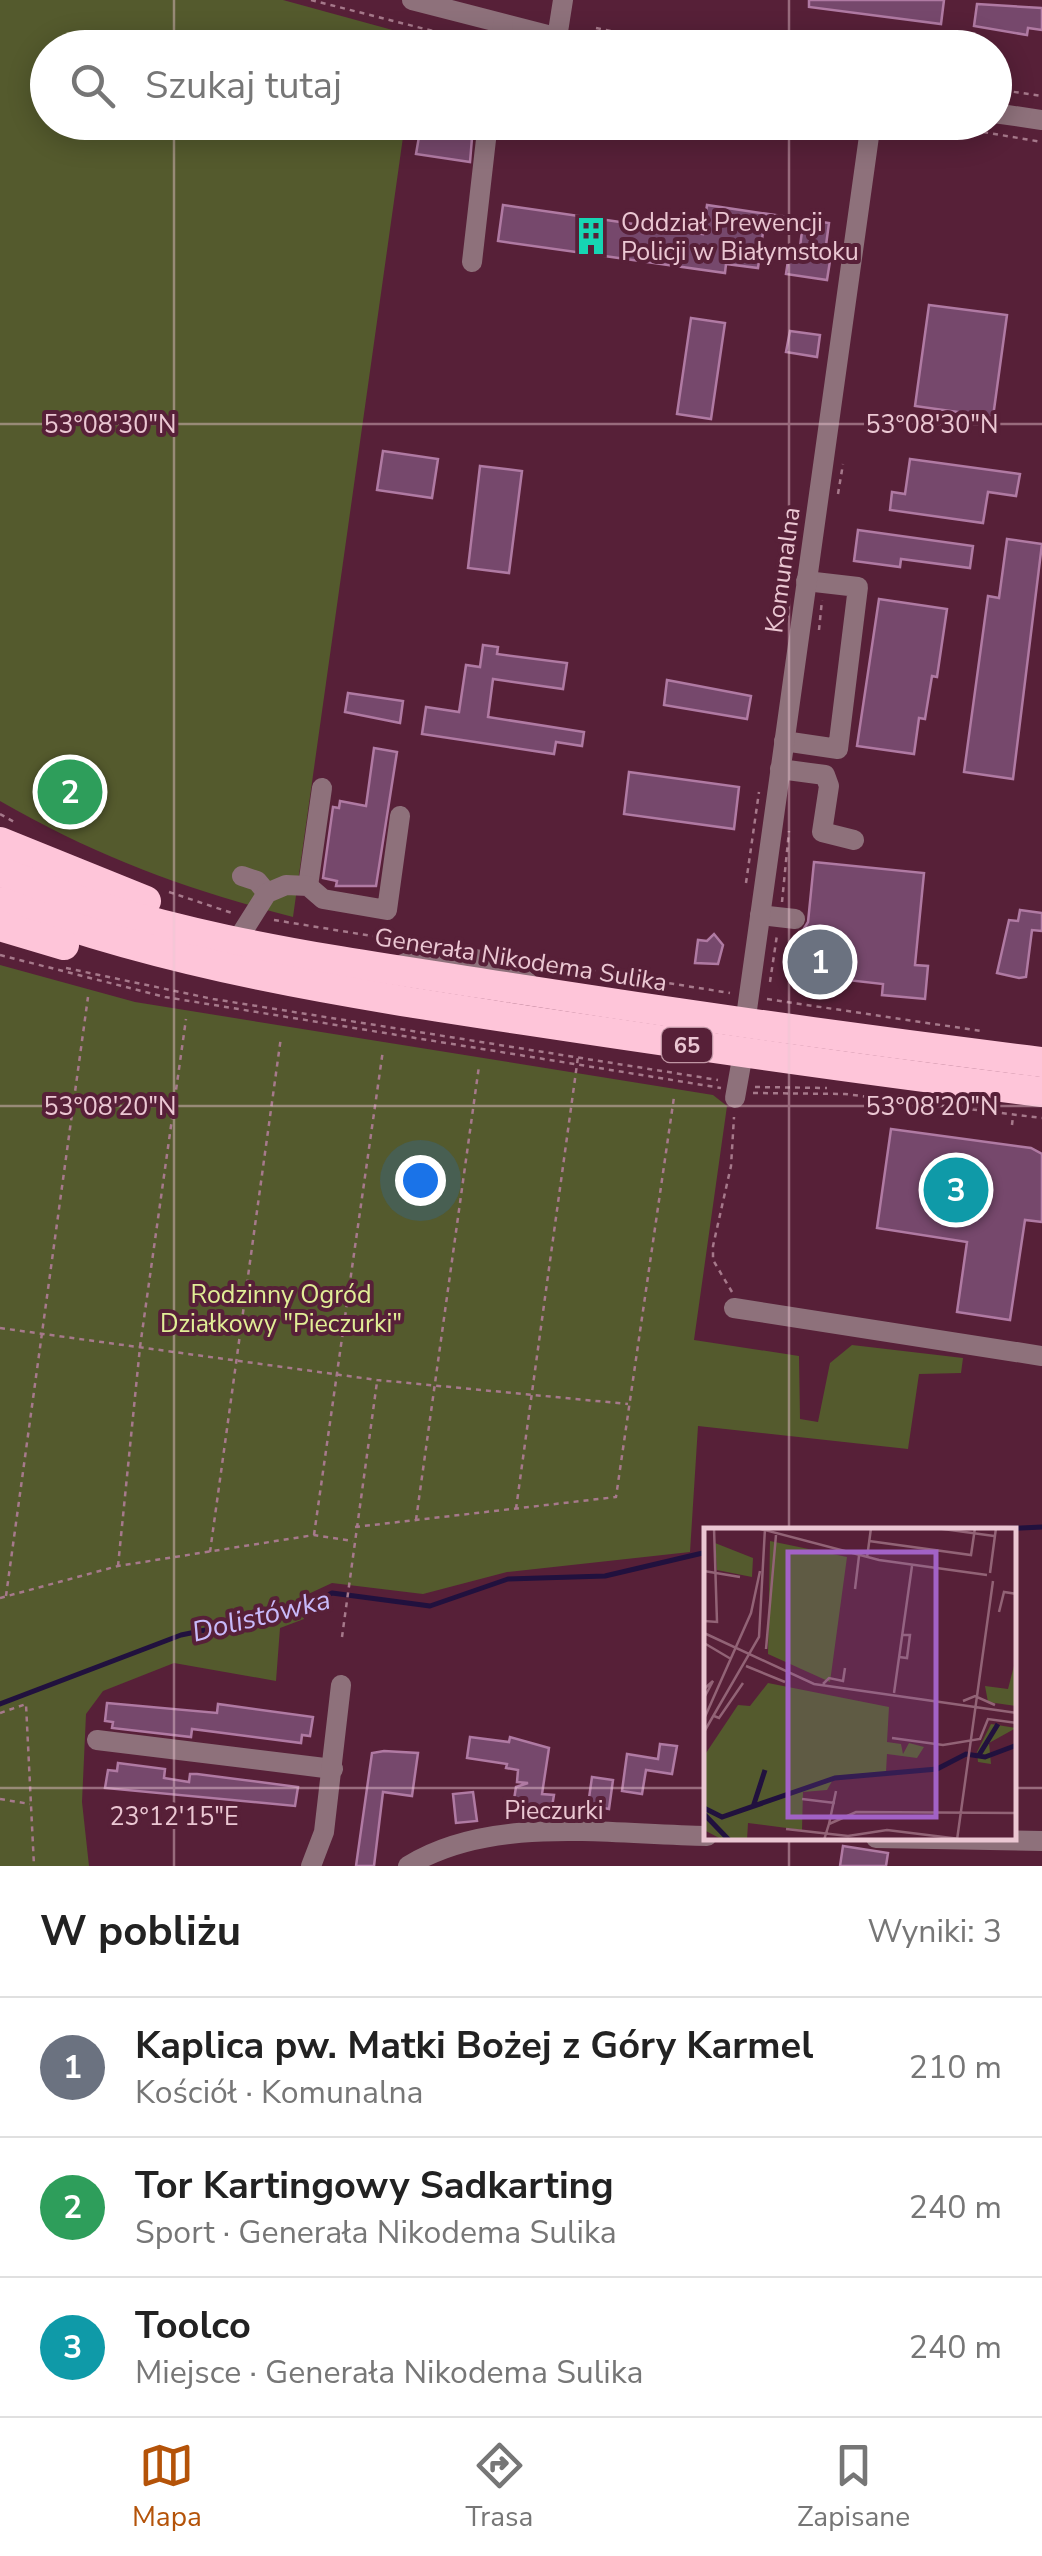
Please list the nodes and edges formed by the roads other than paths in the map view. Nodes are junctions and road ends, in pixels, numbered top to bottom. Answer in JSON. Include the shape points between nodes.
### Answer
{"nodes":[{"id":1,"x":412,"y":0,"type":"edge"},
{"id":2,"x":562,"y":0,"type":"edge"},
{"id":3,"x":503,"y":24,"type":"junction"},
{"id":4,"x":501,"y":30,"type":"edge"},
{"id":5,"x":526,"y":30,"type":"edge"},
{"id":6,"x":558,"y":30,"type":"edge"},
{"id":7,"x":1012,"y":115,"type":"edge"},
{"id":8,"x":1042,"y":120,"type":"edge"},
{"id":9,"x":486,"y":140,"type":"edge"},
{"id":10,"x":868,"y":140,"type":"edge"},
{"id":11,"x":472,"y":262,"type":"dead end"},
{"id":12,"x":806,"y":581,"type":"junction"},
{"id":13,"x":784,"y":741,"type":"junction"},
{"id":14,"x":780,"y":769,"type":"junction"},
{"id":15,"x":322,"y":788,"type":"dead end"},
{"id":16,"x":400,"y":816,"type":"dead end"},
{"id":17,"x":854,"y":840,"type":"dead end"},
{"id":18,"x":0,"y":842,"type":"edge"},
{"id":19,"x":0,"y":871,"type":"edge"},
{"id":20,"x":242,"y":876,"type":"dead end"},
{"id":21,"x":308,"y":886,"type":"junction"},
{"id":22,"x":268,"y":893,"type":"junction"},
{"id":23,"x":0,"y":902,"type":"edge"},
{"id":24,"x":0,"y":926,"type":"edge"},
{"id":25,"x":243,"y":930,"type":"junction"},
{"id":26,"x":349,"y":963,"type":"junction"},
{"id":27,"x":406,"y":1002,"type":"junction"},
{"id":28,"x":744,"y":1039,"type":"junction"},
{"id":29,"x":1042,"y":1062,"type":"edge"},
{"id":30,"x":734,"y":1091,"type":"road end"},
{"id":31,"x":1042,"y":1092,"type":"edge"},
{"id":32,"x":734,"y":1308,"type":"road end"},
{"id":33,"x":1042,"y":1356,"type":"edge"},
{"id":34,"x":341,"y":1685,"type":"dead end"},
{"id":35,"x":96,"y":1740,"type":"dead end"},
{"id":36,"x":333,"y":1769,"type":"junction"},
{"id":37,"x":704,"y":1836,"type":"edge"},
{"id":38,"x":1017,"y":1841,"type":"edge"},
{"id":39,"x":1042,"y":1841,"type":"edge"},
{"id":40,"x":312,"y":1866,"type":"edge"},
{"id":41,"x":408,"y":1866,"type":"edge"}],
"edges":[{"from":1,"to":3,"type":"street"},
{"from":2,"to":6,"type":"street"},
{"from":3,"to":4,"type":"street"},
{"from":3,"to":5,"type":"street"},
{"from":7,"to":8,"type":"street"},
{"from":9,"to":11,"type":"street"},
{"from":10,"to":12,"type":"street","name":"Komunalna"},
{"from":12,"to":13,"type":"street","name":"Komunalna"},
{"from":12,"to":13,"type":"street","via":[[858,587],[838,749]]},
{"from":13,"to":14,"type":"street","name":"Komunalna"},
{"from":14,"to":17,"type":"street","via":[[830,779],[822,832]]},
{"from":14,"to":28,"type":"street","name":"Komunalna","via":[[778,920]]},
{"from":15,"to":21,"type":"street"},
{"from":16,"to":21,"type":"street","via":[[387,910],[324,900]]},
{"from":18,"to":25,"type":"highway","via":[[164,908]]},
{"from":19,"to":26,"type":"highway","name":"Generała Nikodema Sulika","number":"65","via":[[186,930]]},
{"from":20,"to":22,"type":"street"},
{"from":21,"to":22,"type":"street"},
{"from":22,"to":25,"type":"street"},
{"from":23,"to":27,"type":"highway","name":"Generała Nikodema Sulika","number":"65","via":[[170,956]]},
{"from":24,"to":27,"type":"highway","via":[[154,970],[307,998]]},
{"from":25,"to":26,"type":"highway"},
{"from":26,"to":28,"type":"highway","name":"Generała Nikodema Sulika","number":"65","via":[[539,992]]},
{"from":27,"to":28,"type":"highway","name":"Generała Nikodema Sulika","number":"65"},
{"from":28,"to":29,"type":"highway","name":"Generała Nikodema Sulika","number":"65"},
{"from":28,"to":30,"type":"street","name":"Komunalna"},
{"from":28,"to":31,"type":"highway","name":"Generała Nikodema Sulika","number":"65"},
{"from":32,"to":33,"type":"street"},
{"from":34,"to":36,"type":"street"},
{"from":35,"to":36,"type":"street"},
{"from":36,"to":40,"type":"street"},
{"from":37,"to":41,"type":"street","name":"Pieczurki","via":[[501,1834],[451,1843]]},
{"from":38,"to":39,"type":"street"}]}
